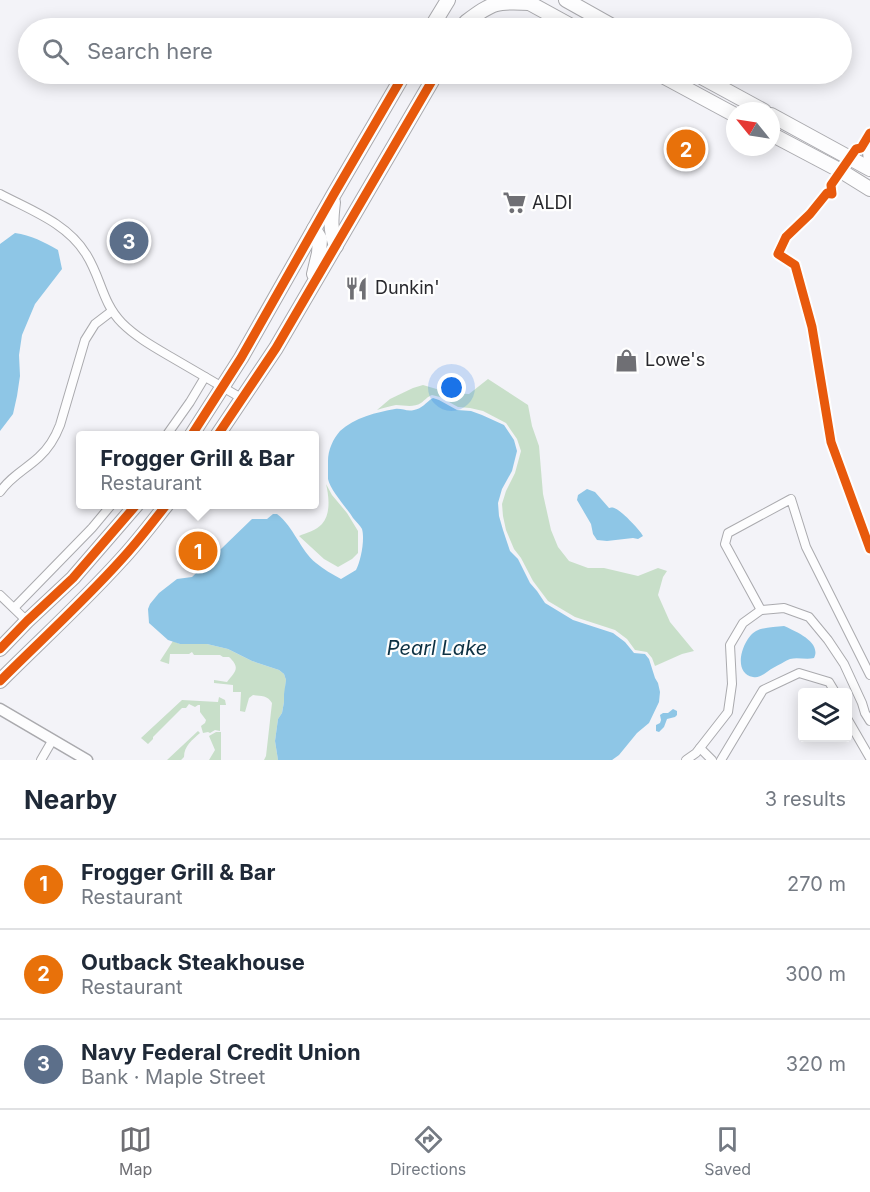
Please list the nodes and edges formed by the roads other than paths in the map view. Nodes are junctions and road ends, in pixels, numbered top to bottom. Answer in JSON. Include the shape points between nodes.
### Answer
{"nodes":[{"id":1,"x":479,"y":0,"type":"edge"},
{"id":2,"x":566,"y":0,"type":"edge"},
{"id":3,"x":527,"y":2,"type":"edge"},
{"id":4,"x":444,"y":4,"type":"edge"},
{"id":5,"x":436,"y":18,"type":"edge"},
{"id":6,"x":468,"y":18,"type":"edge"},
{"id":7,"x":472,"y":18,"type":"edge"},
{"id":8,"x":557,"y":18,"type":"edge"},
{"id":9,"x":598,"y":18,"type":"edge"},
{"id":10,"x":398,"y":84,"type":"edge"},
{"id":11,"x":430,"y":84,"type":"edge"},
{"id":12,"x":678,"y":84,"type":"edge"},
{"id":13,"x":707,"y":84,"type":"edge"},
{"id":14,"x":714,"y":84,"type":"edge"},
{"id":15,"x":720,"y":87,"type":"junction"},
{"id":16,"x":748,"y":102,"type":"edge"},
{"id":17,"x":726,"y":110,"type":"edge"},
{"id":18,"x":780,"y":120,"type":"edge"},
{"id":19,"x":780,"y":139,"type":"edge"},
{"id":20,"x":870,"y":149,"type":"edge"},
{"id":21,"x":868,"y":164,"type":"edge"},
{"id":22,"x":856,"y":181,"type":"junction"},
{"id":23,"x":870,"y":189,"type":"edge"},
{"id":24,"x":0,"y":194,"type":"edge"},
{"id":25,"x":334,"y":194,"type":"junction"},
{"id":26,"x":314,"y":229,"type":"junction"},
{"id":27,"x":336,"y":246,"type":"junction"},
{"id":28,"x":309,"y":291,"type":"junction"},
{"id":29,"x":112,"y":311,"type":"junction"},
{"id":30,"x":205,"y":377,"type":"junction"},
{"id":31,"x":223,"y":387,"type":"junction"},
{"id":32,"x":243,"y":399,"type":"junction"},
{"id":33,"x":169,"y":431,"type":"edge"},
{"id":34,"x":194,"y":431,"type":"edge"},
{"id":35,"x":220,"y":431,"type":"edge"},
{"id":36,"x":0,"y":492,"type":"edge"},
{"id":37,"x":108,"y":509,"type":"edge"},
{"id":38,"x":133,"y":509,"type":"edge"},
{"id":39,"x":163,"y":509,"type":"edge"},
{"id":40,"x":0,"y":595,"type":"edge"},
{"id":41,"x":14,"y":608,"type":"junction"},
{"id":42,"x":759,"y":608,"type":"junction"},
{"id":43,"x":27,"y":621,"type":"junction"},
{"id":44,"x":0,"y":649,"type":"edge"},
{"id":45,"x":870,"y":675,"type":"edge"},
{"id":46,"x":0,"y":681,"type":"edge"},
{"id":47,"x":832,"y":688,"type":"edge"},
{"id":48,"x":0,"y":709,"type":"edge"},
{"id":49,"x":870,"y":720,"type":"edge"},
{"id":50,"x":852,"y":727,"type":"edge"},
{"id":51,"x":52,"y":741,"type":"junction"},
{"id":52,"x":698,"y":751,"type":"junction"},
{"id":53,"x":870,"y":758,"type":"edge"},
{"id":54,"x":41,"y":760,"type":"edge"},
{"id":55,"x":87,"y":760,"type":"edge"},
{"id":56,"x":686,"y":760,"type":"edge"},
{"id":57,"x":703,"y":760,"type":"edge"},
{"id":58,"x":712,"y":760,"type":"edge"},
{"id":59,"x":721,"y":760,"type":"edge"}],
"edges":[{"from":1,"to":6,"type":"main road"},
{"from":2,"to":9,"type":"main road"},
{"from":3,"to":7,"type":"main road","via":[[494,4]]},
{"from":3,"to":8,"type":"main road"},
{"from":4,"to":5,"type":"main road"},
{"from":10,"to":25,"type":"main road"},
{"from":11,"to":27,"type":"main road"},
{"from":12,"to":17,"type":"main road"},
{"from":13,"to":15,"type":"main road"},
{"from":14,"to":15,"type":"main road"},
{"from":15,"to":16,"type":"main road"},
{"from":18,"to":21,"type":"main road"},
{"from":19,"to":22,"type":"main road"},
{"from":20,"to":21,"type":"street"},
{"from":21,"to":22,"type":"street"},
{"from":22,"to":23,"type":"main road"},
{"from":24,"to":29,"type":"street","via":[[62,227],[73,237],[86,253]]},
{"from":25,"to":26,"type":"main road"},
{"from":25,"to":27,"type":"main road","via":[[330,223]]},
{"from":26,"to":28,"type":"main road","via":[[320,246]]},
{"from":26,"to":31,"type":"main road"},
{"from":27,"to":28,"type":"main road"},
{"from":28,"to":32,"type":"main road"},
{"from":29,"to":30,"type":"street","via":[[136,336]]},
{"from":29,"to":36,"type":"street","via":[[95,324],[85,340],[55,438]]},
{"from":30,"to":31,"type":"street"},
{"from":30,"to":33,"type":"street"},
{"from":31,"to":32,"type":"street"},
{"from":31,"to":34,"type":"main road"},
{"from":32,"to":35,"type":"main road"},
{"from":37,"to":41,"type":"street"},
{"from":38,"to":43,"type":"main road","via":[[73,578]]},
{"from":39,"to":46,"type":"main road","via":[[121,560]]},
{"from":40,"to":41,"type":"street"},
{"from":41,"to":43,"type":"street"},
{"from":42,"to":45,"type":"street","via":[[725,539],[728,533],[791,500],[806,547]]},
{"from":42,"to":49,"type":"street","via":[[784,608],[809,617],[844,664]]},
{"from":42,"to":52,"type":"street","via":[[743,623],[730,645],[732,684],[728,712]]},
{"from":43,"to":44,"type":"main road"},
{"from":47,"to":59,"type":"street","via":[[829,682],[799,673],[763,690]]},
{"from":48,"to":51,"type":"street"},
{"from":50,"to":53,"type":"street"},
{"from":51,"to":54,"type":"street"},
{"from":51,"to":55,"type":"street"},
{"from":52,"to":56,"type":"street"},
{"from":52,"to":57,"type":"street"},
{"from":52,"to":58,"type":"street"}]}
